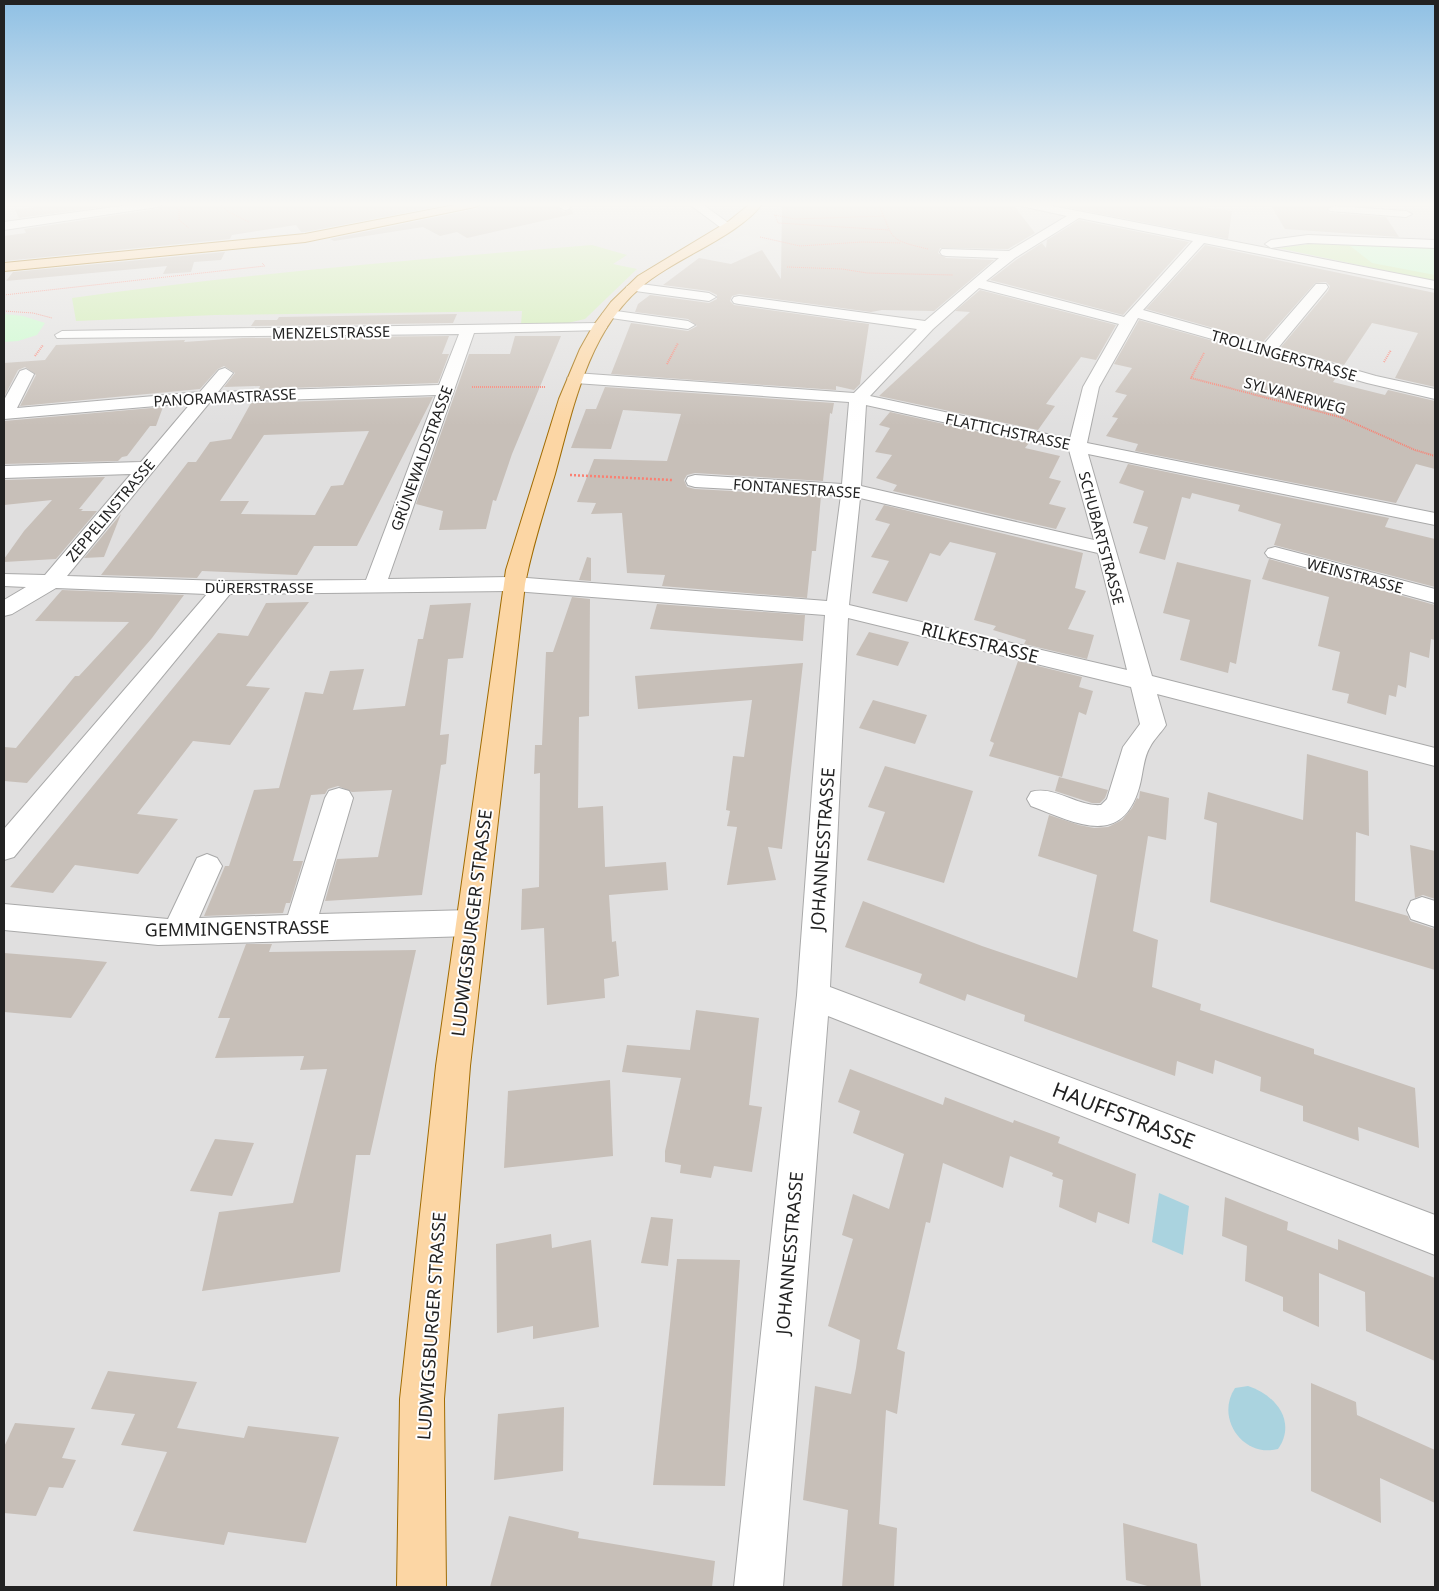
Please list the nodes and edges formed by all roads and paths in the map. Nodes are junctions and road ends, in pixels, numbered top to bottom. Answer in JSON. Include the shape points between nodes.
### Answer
{"nodes":[{"id":1,"x":155,"y":278,"type":"edge"},
{"id":2,"x":644,"y":278,"type":"edge"},
{"id":3,"x":966,"y":278,"type":"edge"},
{"id":4,"x":1166,"y":278,"type":"edge"},
{"id":5,"x":1401,"y":278,"type":"edge"},
{"id":6,"x":980,"y":279,"type":"junction"},
{"id":7,"x":1435,"y":285,"type":"edge"},
{"id":8,"x":633,"y":287,"type":"junction"},
{"id":9,"x":1321,"y":287,"type":"dead end"},
{"id":10,"x":4,"y":295,"type":"edge"},
{"id":11,"x":709,"y":297,"type":"dead end"},
{"id":12,"x":738,"y":300,"type":"dead end"},
{"id":13,"x":4,"y":311,"type":"edge"},
{"id":14,"x":1131,"y":317,"type":"junction"},
{"id":15,"x":605,"y":321,"type":"junction"},
{"id":16,"x":688,"y":325,"type":"joint"},
{"id":17,"x":928,"y":326,"type":"junction"},
{"id":18,"x":468,"y":329,"type":"junction"},
{"id":19,"x":62,"y":335,"type":"joint"},
{"id":20,"x":1213,"y":335,"type":"junction"},
{"id":21,"x":1267,"y":351,"type":"junction"},
{"id":22,"x":225,"y":373,"type":"dead end"},
{"id":23,"x":26,"y":374,"type":"dead end"},
{"id":24,"x":573,"y":383,"type":"junction"},
{"id":25,"x":657,"y":384,"type":"junction"},
{"id":26,"x":446,"y":389,"type":"junction"},
{"id":27,"x":1435,"y":394,"type":"edge"},
{"id":28,"x":205,"y":396,"type":"junction"},
{"id":29,"x":858,"y":398,"type":"junction"},
{"id":30,"x":4,"y":414,"type":"edge"},
{"id":31,"x":1077,"y":446,"type":"junction"},
{"id":32,"x":1435,"y":456,"type":"edge"},
{"id":33,"x":145,"y":468,"type":"junction"},
{"id":34,"x":4,"y":472,"type":"edge"},
{"id":35,"x":570,"y":475,"type":"dead end"},
{"id":36,"x":695,"y":481,"type":"joint"},
{"id":37,"x":851,"y":490,"type":"junction"},
{"id":38,"x":1435,"y":520,"type":"edge"},
{"id":39,"x":1107,"y":549,"type":"junction"},
{"id":40,"x":1276,"y":553,"type":"dead end"},
{"id":41,"x":4,"y":580,"type":"edge"},
{"id":42,"x":50,"y":583,"type":"junction"},
{"id":43,"x":514,"y":584,"type":"junction"},
{"id":44,"x":374,"y":587,"type":"junction"},
{"id":45,"x":224,"y":588,"type":"junction"},
{"id":46,"x":1435,"y":596,"type":"edge"},
{"id":47,"x":4,"y":609,"type":"edge"},
{"id":48,"x":836,"y":609,"type":"junction"},
{"id":49,"x":1140,"y":681,"type":"junction"},
{"id":50,"x":1435,"y":757,"type":"edge"},
{"id":51,"x":339,"y":798,"type":"dead end"},
{"id":52,"x":1041,"y":799,"type":"dead end"},
{"id":53,"x":4,"y":849,"type":"edge"},
{"id":54,"x":208,"y":866,"type":"dead end"},
{"id":55,"x":4,"y":917,"type":"edge"},
{"id":56,"x":471,"y":923,"type":"junction"},
{"id":57,"x":299,"y":928,"type":"junction"},
{"id":58,"x":178,"y":931,"type":"junction"},
{"id":59,"x":813,"y":995,"type":"junction"},
{"id":60,"x":1435,"y":1236,"type":"edge"},
{"id":61,"x":421,"y":1587,"type":"edge"},
{"id":62,"x":758,"y":1587,"type":"edge"}],
"edges":[{"from":1,"to":10,"type":"path"},
{"from":2,"to":8,"type":"main road","name":"LUDWIGSBURGER STRASSE"},
{"from":3,"to":6,"type":"path"},
{"from":4,"to":14,"type":"street","name":"SCHUBARTSTRASSE"},
{"from":5,"to":7,"type":"street"},
{"from":6,"to":14,"type":"street","name":"TROLLINGERSTRASSE"},
{"from":6,"to":17,"type":"street"},
{"from":8,"to":11,"type":"street"},
{"from":8,"to":15,"type":"main road","name":"LUDWIGSBURGER STRASSE"},
{"from":9,"to":21,"type":"street"},
{"from":12,"to":17,"type":"street"},
{"from":13,"to":19,"type":"path","via":[[49,316],[56,320],[58,332]]},
{"from":14,"to":20,"type":"street","name":"TROLLINGERSTRASSE"},
{"from":14,"to":31,"type":"street","name":"SCHUBARTSTRASSE","via":[[1091,387]]},
{"from":15,"to":16,"type":"street","name":"MENZELSTRASSE"},
{"from":15,"to":18,"type":"street","name":"MENZELSTRASSE"},
{"from":15,"to":24,"type":"main road","name":"LUDWIGSBURGER STRASSE"},
{"from":16,"to":25,"type":"path"},
{"from":17,"to":29,"type":"street"},
{"from":18,"to":19,"type":"street","name":"MENZELSTRASSE"},
{"from":18,"to":26,"type":"street","name":"GRÜNEWALDSTRASSE"},
{"from":20,"to":21,"type":"street","name":"TROLLINGERSTRASSE"},
{"from":20,"to":32,"type":"path","name":"SYLVANERWEG","via":[[1191,378],[1340,417]]},
{"from":21,"to":27,"type":"street","name":"TROLLINGERSTRASSE"},
{"from":22,"to":28,"type":"street","name":"ZEPPELINSTRASSE"},
{"from":23,"to":30,"type":"street"},
{"from":24,"to":25,"type":"street","name":"FLATTICHSTRASSE"},
{"from":24,"to":26,"type":"path","via":[[551,387]]},
{"from":24,"to":43,"type":"main road","name":"LUDWIGSBURGER STRASSE","via":[[521,550]]},
{"from":25,"to":29,"type":"street","name":"FLATTICHSTRASSE"},
{"from":26,"to":28,"type":"street","name":"PANORAMASTRASSE"},
{"from":26,"to":44,"type":"street","name":"GRÜNEWALDSTRASSE"},
{"from":28,"to":30,"type":"street","name":"PANORAMASTRASSE"},
{"from":28,"to":33,"type":"street","name":"ZEPPELINSTRASSE"},
{"from":29,"to":31,"type":"street","name":"FLATTICHSTRASSE"},
{"from":29,"to":37,"type":"street","name":"JOHANNESSTRASSE"},
{"from":31,"to":38,"type":"street","name":"FLATTICHSTRASSE"},
{"from":31,"to":39,"type":"street","name":"SCHUBARTSTRASSE"},
{"from":33,"to":34,"type":"street"},
{"from":33,"to":42,"type":"street","name":"ZEPPELINSTRASSE"},
{"from":35,"to":36,"type":"path"},
{"from":36,"to":37,"type":"street","name":"FONTANESTRASSE"},
{"from":37,"to":39,"type":"street","name":"FONTANESTRASSE"},
{"from":37,"to":48,"type":"street","name":"JOHANNESSTRASSE"},
{"from":39,"to":49,"type":"street","name":"SCHUBARTSTRASSE"},
{"from":40,"to":46,"type":"street","name":"WEINSTRASSE"},
{"from":41,"to":42,"type":"street","name":"DÜRERSTRASSE"},
{"from":42,"to":45,"type":"street","name":"DÜRERSTRASSE"},
{"from":42,"to":47,"type":"street","name":"ZEPPELINSTRASSE"},
{"from":43,"to":44,"type":"street","name":"DÜRERSTRASSE"},
{"from":43,"to":48,"type":"street","name":"RILKESTRASSE"},
{"from":43,"to":56,"type":"main road","name":"LUDWIGSBURGER STRASSE"},
{"from":44,"to":45,"type":"street","name":"DÜRERSTRASSE"},
{"from":45,"to":53,"type":"street"},
{"from":48,"to":49,"type":"street","name":"RILKESTRASSE"},
{"from":48,"to":59,"type":"street","name":"JOHANNESSTRASSE"},
{"from":49,"to":50,"type":"street","name":"RILKESTRASSE"},
{"from":49,"to":52,"type":"street","name":"SCHUBARTSTRASSE","via":[[1153,725],[1136,748],[1121,801],[1110,814],[1103,816]]},
{"from":51,"to":57,"type":"street"},
{"from":54,"to":58,"type":"street"},
{"from":55,"to":58,"type":"street","name":"GEMMINGENSTRASSE","via":[[158,932]]},
{"from":56,"to":57,"type":"street","name":"GEMMINGENSTRASSE"},
{"from":56,"to":61,"type":"main road","name":"LUDWIGSBURGER STRASSE","via":[[452,1066],[422,1400]]},
{"from":57,"to":58,"type":"street","name":"GEMMINGENSTRASSE"},
{"from":59,"to":60,"type":"street","name":"HAUFFSTRASSE"},
{"from":59,"to":62,"type":"street","name":"JOHANNESSTRASSE"}]}
